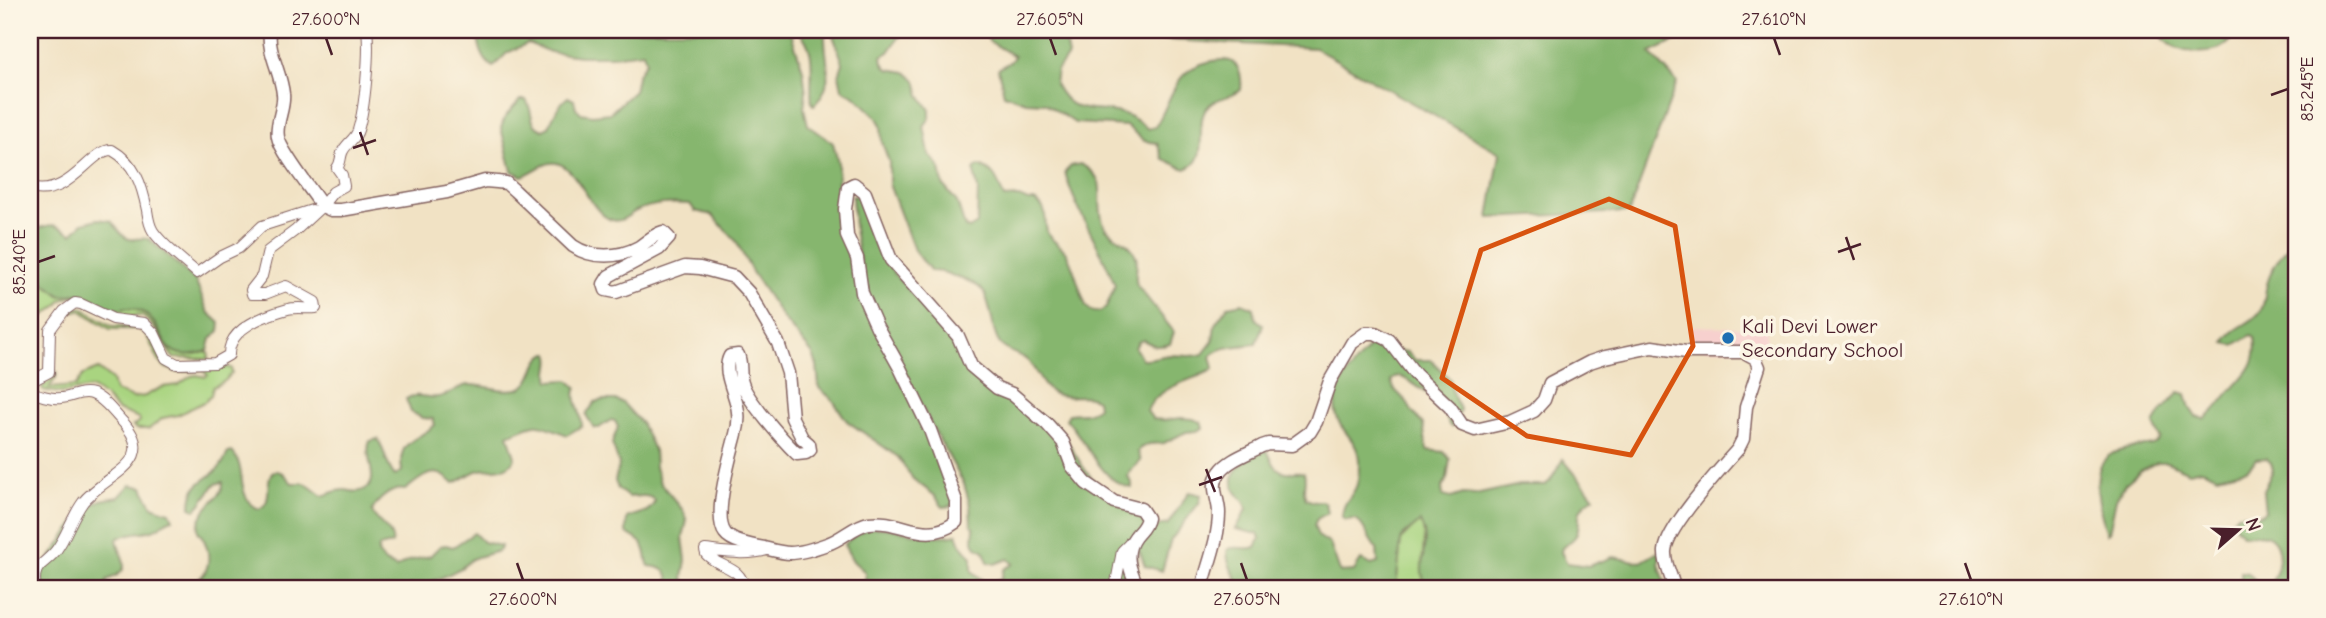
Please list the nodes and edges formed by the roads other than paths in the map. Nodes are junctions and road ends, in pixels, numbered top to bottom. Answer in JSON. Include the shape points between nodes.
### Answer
{"nodes":[{"id":1,"x":270,"y":30,"type":"edge"},
{"id":2,"x":367,"y":30,"type":"edge"},
{"id":3,"x":30,"y":188,"type":"edge"},
{"id":4,"x":322,"y":206,"type":"junction"},
{"id":5,"x":30,"y":382,"type":"edge"},
{"id":6,"x":30,"y":391,"type":"edge"},
{"id":7,"x":1135,"y":537,"type":"junction"},
{"id":8,"x":770,"y":549,"type":"junction"},
{"id":9,"x":2296,"y":576,"type":"edge"},
{"id":10,"x":36,"y":588,"type":"edge"},
{"id":11,"x":744,"y":588,"type":"edge"},
{"id":12,"x":1115,"y":588,"type":"edge"},
{"id":13,"x":1138,"y":588,"type":"edge"},
{"id":14,"x":1202,"y":588,"type":"edge"},
{"id":15,"x":1674,"y":588,"type":"edge"},
{"id":16,"x":2288,"y":588,"type":"edge"}],
"edges":[{"from":1,"to":4,"type":"main road","via":[[284,95],[277,137]]},
{"from":2,"to":4,"type":"street","via":[[358,133],[342,152],[337,168],[345,186]]},
{"from":3,"to":4,"type":"street","via":[[59,185],[102,152],[112,150],[136,174],[155,234],[197,274],[239,248],[268,222]]},
{"from":4,"to":5,"type":"street","via":[[268,251],[262,275],[251,290],[258,295],[286,286],[315,302],[316,308],[290,308],[250,323],[219,362],[179,365],[166,358],[144,323],[113,318],[75,303],[50,330],[49,372]]},
{"from":4,"to":8,"type":"main road","via":[[341,210],[497,181],[516,191],[584,254],[618,254],[656,234],[667,235],[666,243],[609,276],[606,290],[616,292],[685,267],[734,277],[749,293],[778,343],[788,373],[792,418],[810,450],[797,454],[788,445],[741,382],[738,355],[730,356],[728,374],[738,413],[724,481],[723,532]]},
{"from":6,"to":10,"type":"street","via":[[60,398],[83,393],[95,396],[125,424],[136,443],[127,465],[82,503],[58,547],[39,565]]},
{"from":7,"to":8,"type":"main road","via":[[1146,524],[1141,509],[1114,502],[1086,483],[1048,424],[971,366],[958,336],[891,260],[865,193],[854,184],[848,187],[845,209],[862,293],[930,430],[956,501],[956,522],[947,529],[926,532],[866,523],[825,545],[790,553]]},
{"from":7,"to":12,"type":"street","via":[[1122,551]]},
{"from":7,"to":13,"type":"main road","via":[[1128,554]]},
{"from":8,"to":11,"type":"street","via":[[760,553],[705,550],[710,559],[743,579]]},
{"from":9,"to":16,"type":"main road"},
{"from":14,"to":15,"type":"main road","via":[[1218,533],[1220,510],[1214,481],[1221,469],[1262,446],[1292,444],[1310,432],[1329,381],[1352,343],[1361,335],[1375,333],[1389,340],[1462,425],[1475,430],[1534,411],[1550,383],[1605,357],[1652,347],[1744,352],[1755,358],[1759,367],[1746,407],[1743,439],[1666,545],[1665,559]]}]}
